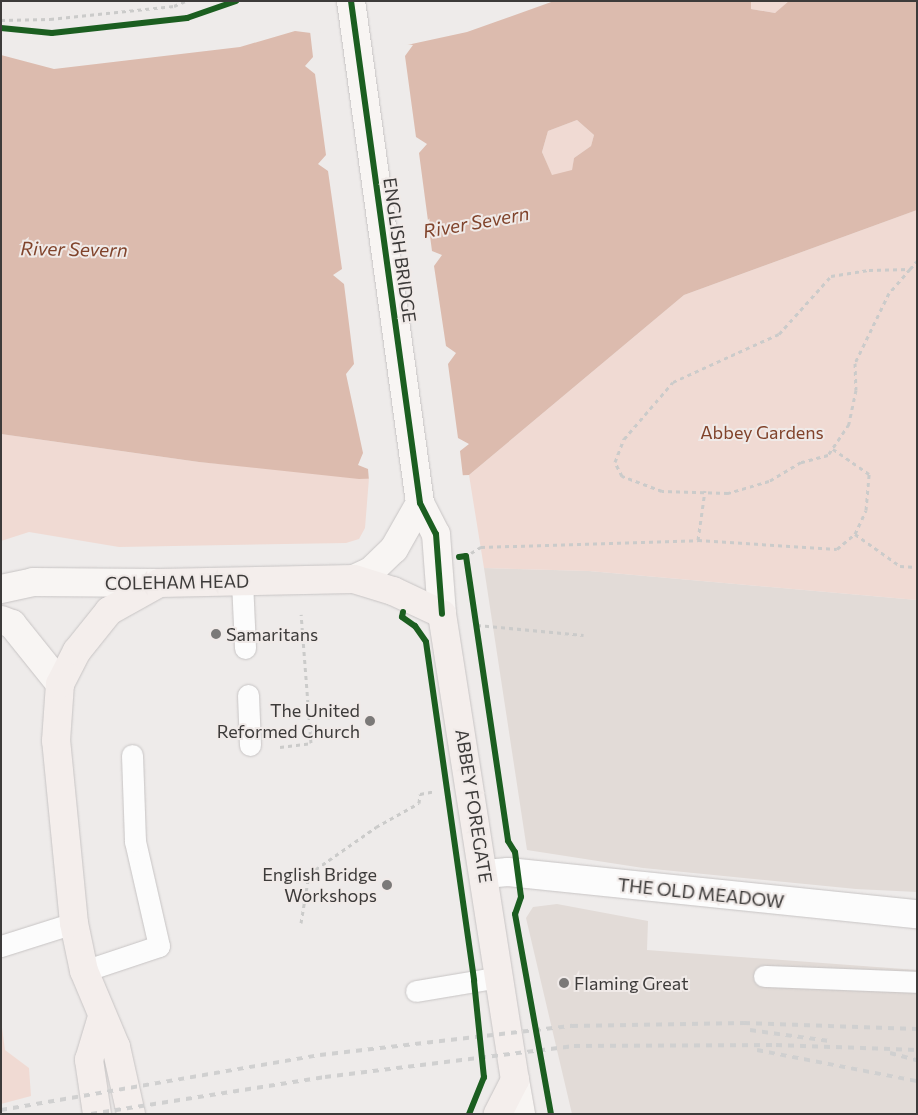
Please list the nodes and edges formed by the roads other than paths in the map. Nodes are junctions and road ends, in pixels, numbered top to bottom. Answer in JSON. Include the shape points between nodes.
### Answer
{"nodes":[{"id":1,"x":351,"y":1,"type":"edge"},
{"id":2,"x":419,"y":499,"type":"junction"},
{"id":3,"x":354,"y":579,"type":"junction"},
{"id":4,"x":242,"y":581,"type":"junction"},
{"id":5,"x":159,"y":583,"type":"junction"},
{"id":6,"x":1,"y":589,"type":"edge"},
{"id":7,"x":442,"y":614,"type":"junction"},
{"id":8,"x":1,"y":620,"type":"edge"},
{"id":9,"x":245,"y":648,"type":"dead end"},
{"id":10,"x":60,"y":684,"type":"junction"},
{"id":11,"x":248,"y":695,"type":"dead end"},
{"id":12,"x":250,"y":745,"type":"road end"},
{"id":13,"x":132,"y":755,"type":"dead end"},
{"id":14,"x":485,"y":874,"type":"junction"},
{"id":15,"x":917,"y":914,"type":"edge"},
{"id":16,"x":74,"y":923,"type":"junction"},
{"id":17,"x":1,"y":946,"type":"edge"},
{"id":18,"x":84,"y":971,"type":"junction"},
{"id":19,"x":764,"y":976,"type":"dead end"},
{"id":20,"x":500,"y":977,"type":"junction"},
{"id":21,"x":917,"y":982,"type":"edge"},
{"id":22,"x":416,"y":991,"type":"dead end"},
{"id":23,"x":102,"y":1017,"type":"junction"},
{"id":24,"x":515,"y":1080,"type":"junction"},
{"id":25,"x":97,"y":1114,"type":"edge"},
{"id":26,"x":131,"y":1114,"type":"edge"},
{"id":27,"x":498,"y":1114,"type":"edge"},
{"id":28,"x":521,"y":1114,"type":"edge"}],
"edges":[{"from":1,"to":2,"type":"street","name":"ENGLISH BRIDGE"},
{"from":2,"to":3,"type":"street","via":[[394,549],[371,570]]},
{"from":2,"to":7,"type":"street","name":"ABBEY FOREGATE","via":[[436,534]]},
{"from":3,"to":4,"type":"main road","name":"COLEHAM HEAD"},
{"from":3,"to":7,"type":"main road","name":"COLEHAM HEAD","via":[[393,591]]},
{"from":4,"to":5,"type":"main road","name":"COLEHAM HEAD"},
{"from":4,"to":9,"type":"lane"},
{"from":5,"to":6,"type":"street","name":"COLEHAM HEAD","via":[[33,582]]},
{"from":5,"to":10,"type":"main road","via":[[109,611],[77,651]]},
{"from":7,"to":14,"type":"main road","name":"ABBEY FOREGATE"},
{"from":8,"to":10,"type":"street","via":[[12,624]]},
{"from":10,"to":16,"type":"main road","via":[[56,741]]},
{"from":11,"to":12,"type":"lane"},
{"from":13,"to":18,"type":"lane","via":[[135,841],[159,946]]},
{"from":14,"to":15,"type":"street","name":"THE OLD MEADOW","via":[[508,872]]},
{"from":14,"to":20,"type":"main road","name":"ABBEY FOREGATE"},
{"from":16,"to":17,"type":"lane"},
{"from":16,"to":18,"type":"main road"},
{"from":18,"to":23,"type":"main road"},
{"from":19,"to":21,"type":"lane"},
{"from":20,"to":22,"type":"lane"},
{"from":20,"to":24,"type":"main road","name":"ABBEY FOREGATE"},
{"from":23,"to":25,"type":"main road","via":[[89,1060]]},
{"from":23,"to":26,"type":"main road","via":[[116,1047]]},
{"from":24,"to":27,"type":"main road"},
{"from":24,"to":28,"type":"street","name":"ABBEY FOREGATE"}]}
